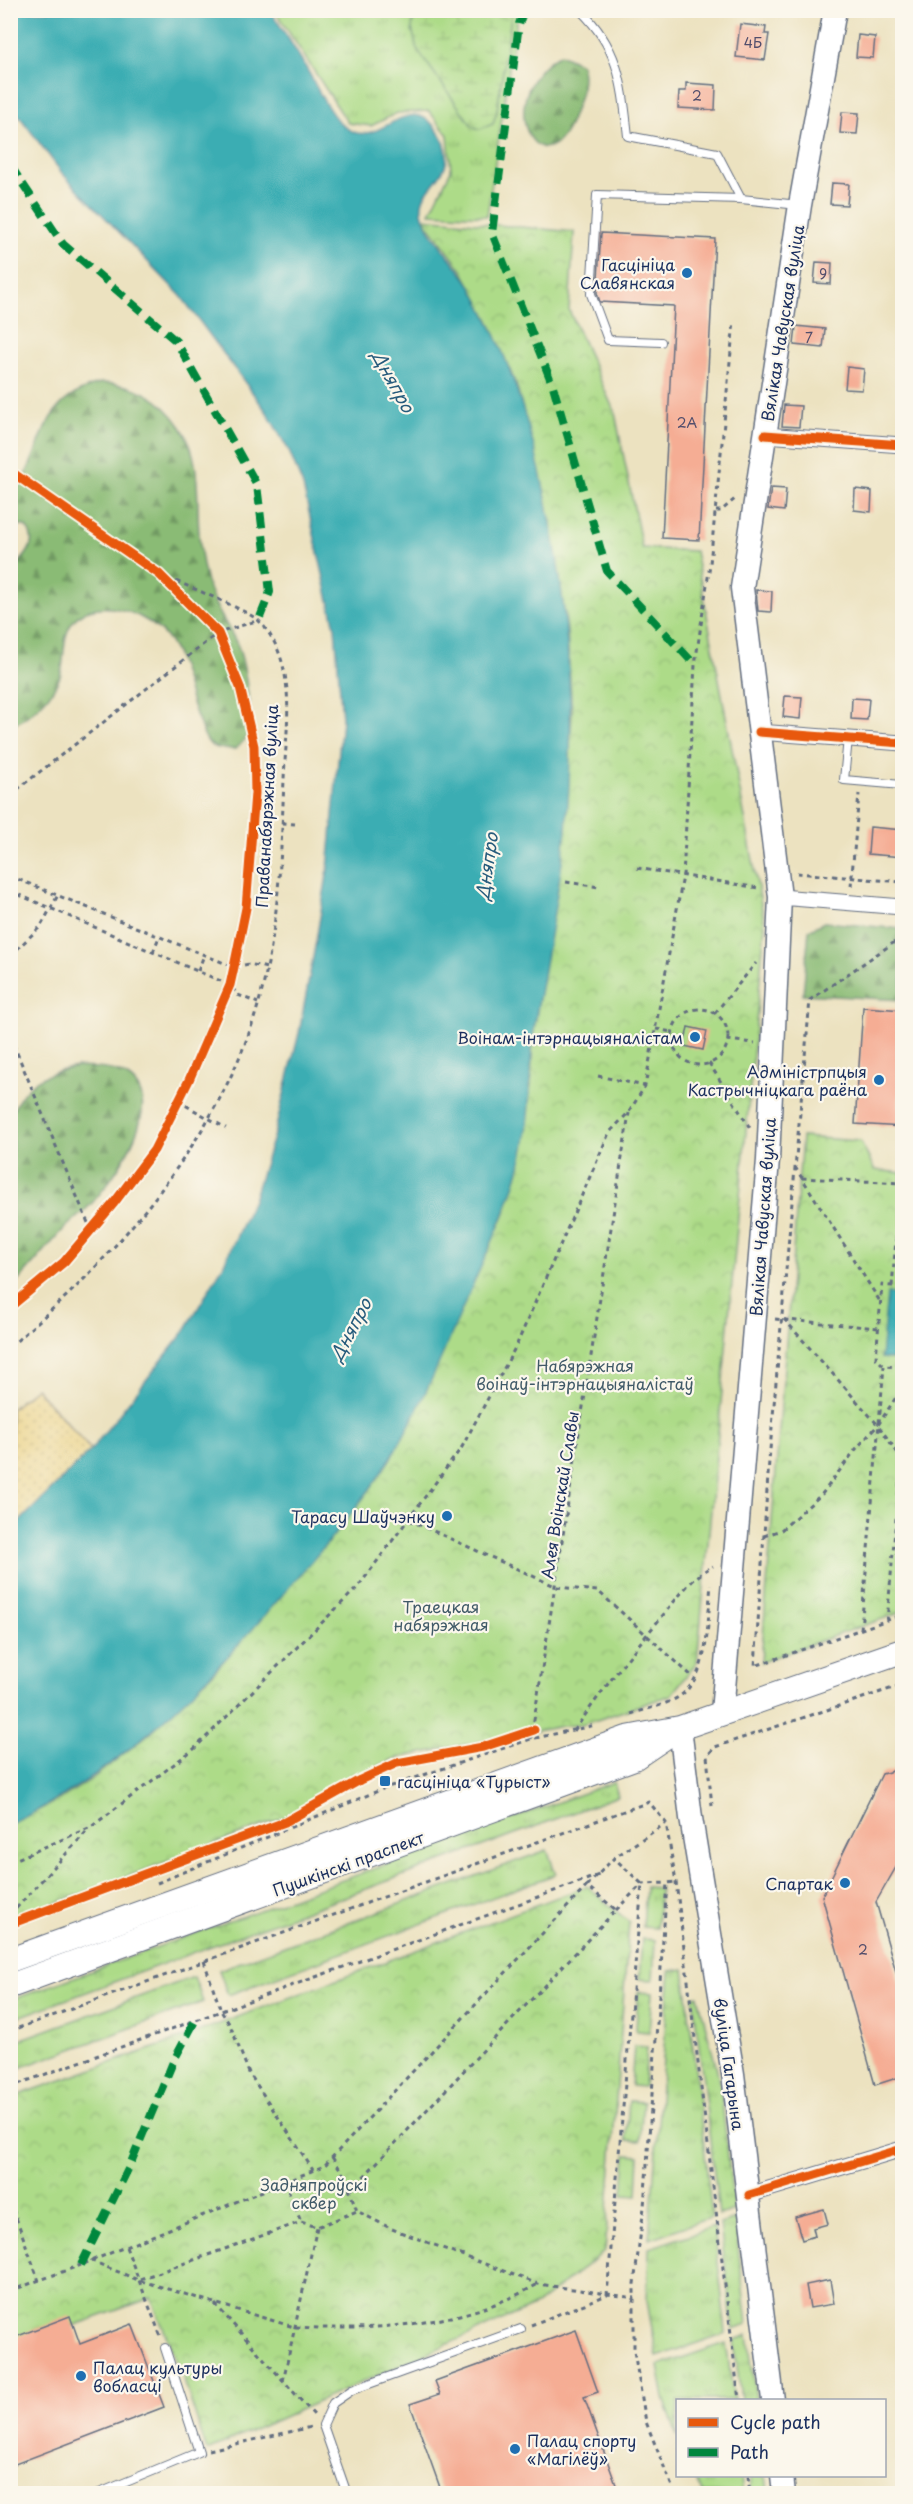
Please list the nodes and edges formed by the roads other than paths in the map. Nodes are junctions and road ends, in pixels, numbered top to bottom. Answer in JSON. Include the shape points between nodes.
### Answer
{"nodes":[{"id":1,"x":580,"y":10,"type":"edge"},
{"id":2,"x":835,"y":10,"type":"edge"},
{"id":3,"x":741,"y":200,"type":"junction"},
{"id":4,"x":800,"y":205,"type":"junction"},
{"id":5,"x":661,"y":342,"type":"dead end"},
{"id":6,"x":765,"y":435,"type":"junction"},
{"id":7,"x":903,"y":445,"type":"edge"},
{"id":8,"x":759,"y":732,"type":"junction"},
{"id":9,"x":848,"y":738,"type":"junction"},
{"id":10,"x":903,"y":743,"type":"edge"},
{"id":11,"x":903,"y":784,"type":"edge"},
{"id":12,"x":775,"y":886,"type":"junction"},
{"id":13,"x":903,"y":907,"type":"edge"},
{"id":14,"x":903,"y":1651,"type":"edge"},
{"id":15,"x":722,"y":1713,"type":"junction"},
{"id":16,"x":680,"y":1728,"type":"junction"},
{"id":17,"x":10,"y":1960,"type":"edge"},
{"id":18,"x":10,"y":1986,"type":"edge"},
{"id":19,"x":903,"y":2149,"type":"edge"},
{"id":20,"x":749,"y":2195,"type":"junction"},
{"id":21,"x":521,"y":2328,"type":"road end"},
{"id":22,"x":165,"y":2348,"type":"road end"},
{"id":23,"x":773,"y":2399,"type":"edge"},
{"id":24,"x":782,"y":2477,"type":"edge"},
{"id":25,"x":97,"y":2493,"type":"edge"},
{"id":26,"x":347,"y":2493,"type":"edge"},
{"id":27,"x":784,"y":2493,"type":"edge"}],
"edges":[{"from":1,"to":3,"type":"lane","via":[[600,29],[622,77],[628,136],[717,153]]},
{"from":2,"to":4,"type":"main road","name":"Вялікая Чавуская вуліца"},
{"from":3,"to":4,"type":"lane"},
{"from":3,"to":5,"type":"lane","via":[[597,195],[591,294],[608,340]]},
{"from":4,"to":6,"type":"main road","name":"Вялікая Чавуская вуліца"},
{"from":6,"to":7,"type":"street"},
{"from":6,"to":8,"type":"main road","name":"Вялікая Чавуская вуліца","via":[[742,588]]},
{"from":8,"to":9,"type":"street"},
{"from":8,"to":12,"type":"main road","name":"Вялікая Чавуская вуліца"},
{"from":9,"to":10,"type":"street"},
{"from":9,"to":11,"type":"lane","via":[[844,780]]},
{"from":12,"to":13,"type":"street","via":[[849,903]]},
{"from":12,"to":15,"type":"main road","name":"Вялікая Чавуская вуліца","via":[[768,1160]]},
{"from":14,"to":15,"type":"main road","name":"Пушкінскі праспект"},
{"from":15,"to":16,"type":"main road","name":"Пушкінскі праспект"},
{"from":16,"to":17,"type":"main road","name":"Пушкінскі праспект","via":[[627,1738]]},
{"from":16,"to":18,"type":"main road","name":"Пушкінскі праспект","via":[[634,1758]]},
{"from":16,"to":20,"type":"main road","name":"вуліца Гагарына"},
{"from":19,"to":20,"type":"street"},
{"from":20,"to":23,"type":"main road","name":"вуліца Гагарына"},
{"from":21,"to":26,"type":"lane","via":[[352,2390],[333,2403],[323,2425]]},
{"from":22,"to":25,"type":"lane","via":[[199,2452]]},
{"from":24,"to":27,"type":"main road"}]}
